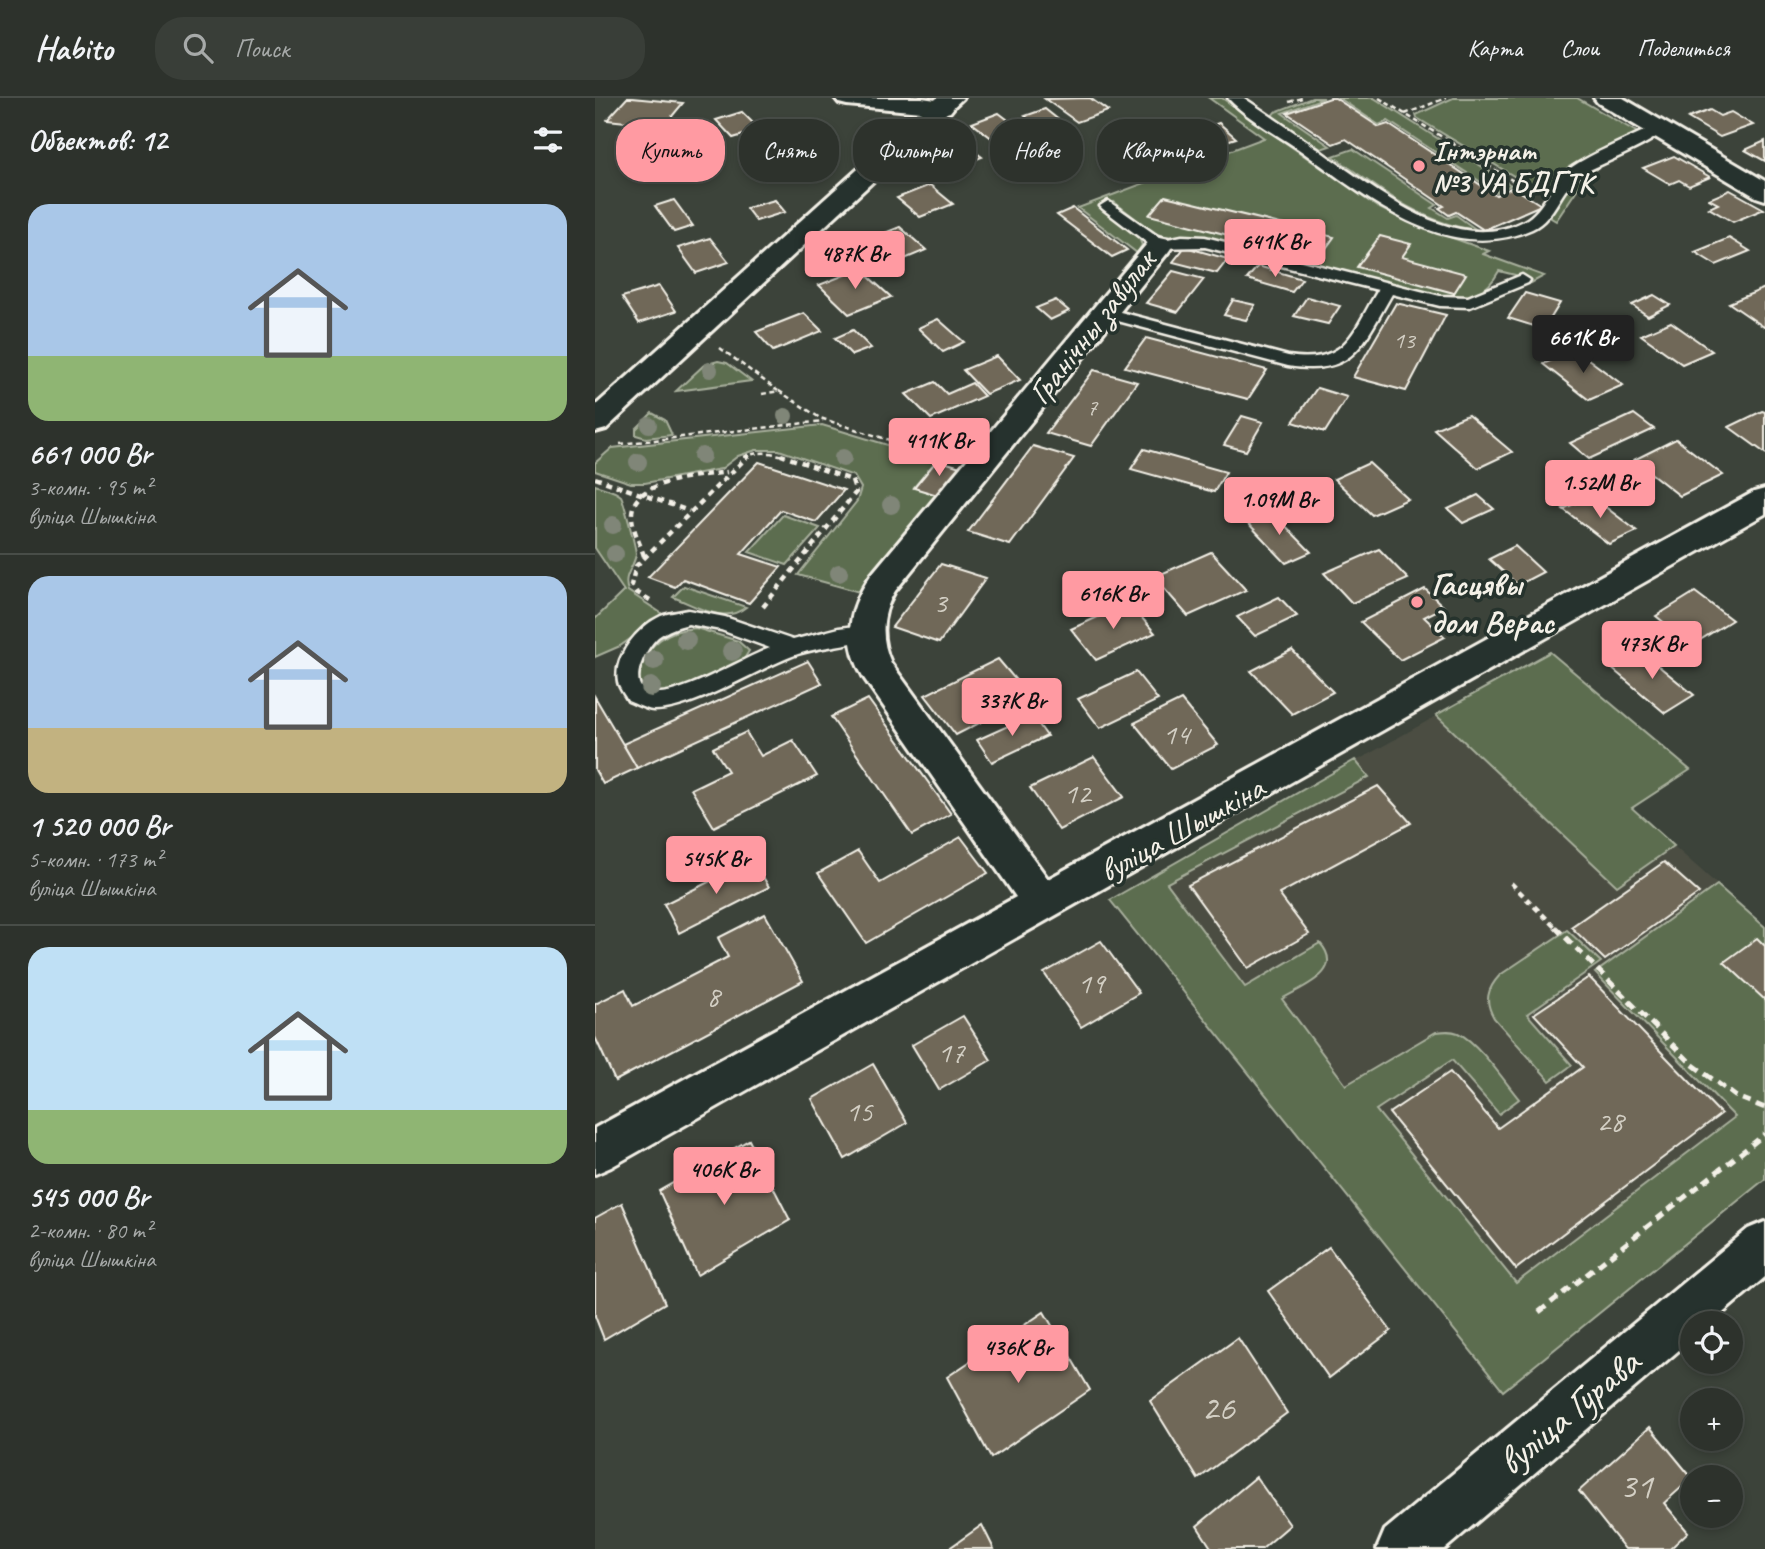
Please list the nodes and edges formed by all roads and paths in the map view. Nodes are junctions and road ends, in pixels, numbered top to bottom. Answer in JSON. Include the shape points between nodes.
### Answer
{"nodes":[{"id":1,"x":847,"y":98,"type":"edge"},
{"id":2,"x":1235,"y":98,"type":"edge"},
{"id":3,"x":1378,"y":98,"type":"edge"},
{"id":4,"x":1446,"y":98,"type":"edge"},
{"id":5,"x":1651,"y":101,"type":"dead end"},
{"id":6,"x":947,"y":103,"type":"edge"},
{"id":7,"x":1617,"y":104,"type":"edge"},
{"id":8,"x":1405,"y":114,"type":"junction"},
{"id":9,"x":1659,"y":129,"type":"junction"},
{"id":10,"x":1765,"y":192,"type":"edge"},
{"id":11,"x":1550,"y":203,"type":"junction"},
{"id":12,"x":1108,"y":206,"type":"dead end"},
{"id":13,"x":1160,"y":245,"type":"junction"},
{"id":14,"x":1522,"y":280,"type":"dead end"},
{"id":15,"x":1388,"y":288,"type":"junction"},
{"id":16,"x":1105,"y":313,"type":"junction"},
{"id":17,"x":713,"y":343,"type":"dead end"},
{"id":18,"x":779,"y":391,"type":"junction"},
{"id":19,"x":762,"y":394,"type":"dead end"},
{"id":20,"x":826,"y":421,"type":"junction"},
{"id":21,"x":595,"y":422,"type":"edge"},
{"id":22,"x":615,"y":445,"type":"dead end"},
{"id":23,"x":979,"y":468,"type":"junction"},
{"id":24,"x":727,"y":472,"type":"junction"},
{"id":25,"x":595,"y":478,"type":"edge"},
{"id":26,"x":641,"y":494,"type":"junction"},
{"id":27,"x":1765,"y":500,"type":"edge"},
{"id":28,"x":689,"y":510,"type":"junction"},
{"id":29,"x":644,"y":556,"type":"junction"},
{"id":30,"x":671,"y":621,"type":"junction"},
{"id":31,"x":743,"y":632,"type":"junction"},
{"id":32,"x":864,"y":633,"type":"junction"},
{"id":33,"x":792,"y":648,"type":"junction"},
{"id":34,"x":1511,"y":883,"type":"dead end"},
{"id":35,"x":1043,"y":904,"type":"junction"},
{"id":36,"x":1765,"y":1108,"type":"edge"},
{"id":37,"x":1765,"y":1134,"type":"edge"},
{"id":38,"x":595,"y":1153,"type":"edge"},
{"id":39,"x":1765,"y":1246,"type":"edge"},
{"id":40,"x":1539,"y":1312,"type":"dead end"},
{"id":41,"x":1404,"y":1549,"type":"edge"}],
"edges":[{"from":1,"to":6,"type":"street"},
{"from":2,"to":11,"type":"lane","via":[[1386,204],[1448,231],[1509,232],[1540,218]]},
{"from":3,"to":8,"type":"path"},
{"from":4,"to":8,"type":"path"},
{"from":5,"to":7,"type":"street"},
{"from":6,"to":21,"type":"street"},
{"from":7,"to":9,"type":"street"},
{"from":8,"to":11,"type":"path"},
{"from":9,"to":10,"type":"street"},
{"from":9,"to":11,"type":"lane","via":[[1573,173]]},
{"from":12,"to":13,"type":"lane","name":"Гранічны завулак"},
{"from":13,"to":15,"type":"lane","via":[[1205,242]]},
{"from":13,"to":16,"type":"street","name":"Гранічны завулак"},
{"from":14,"to":15,"type":"lane","via":[[1484,299],[1456,303]]},
{"from":15,"to":16,"type":"lane","via":[[1349,351],[1317,363],[1288,361]]},
{"from":16,"to":23,"type":"street","name":"Гранічны завулак"},
{"from":17,"to":18,"type":"path"},
{"from":18,"to":19,"type":"path"},
{"from":18,"to":20,"type":"path"},
{"from":20,"to":22,"type":"path"},
{"from":20,"to":23,"type":"path"},
{"from":23,"to":32,"type":"street","name":"Гранічны завулак","via":[[874,596]]},
{"from":24,"to":26,"type":"path","via":[[665,483]]},
{"from":24,"to":28,"type":"path"},
{"from":24,"to":31,"type":"path","via":[[754,453],[775,453],[845,476],[856,485],[856,492]]},
{"from":25,"to":26,"type":"path"},
{"from":26,"to":28,"type":"path"},
{"from":26,"to":29,"type":"path","via":[[633,504],[632,516]]},
{"from":27,"to":35,"type":"street","name":"вуліца Шышкіна"},
{"from":28,"to":29,"type":"path"},
{"from":29,"to":30,"type":"path","via":[[631,585],[644,598],[666,607]]},
{"from":30,"to":31,"type":"lane","via":[[702,618]]},
{"from":30,"to":33,"type":"lane","via":[[655,629],[628,656],[623,671],[626,687],[636,699],[656,704],[677,699]]},
{"from":31,"to":33,"type":"lane"},
{"from":32,"to":33,"type":"lane","via":[[829,636]]},
{"from":32,"to":35,"type":"street","via":[[876,669]]},
{"from":34,"to":36,"type":"path","via":[[1692,1064],[1735,1096]]},
{"from":35,"to":38,"type":"street","name":"вуліца Шышкіна"},
{"from":37,"to":40,"type":"path"},
{"from":39,"to":41,"type":"street","name":"вуліца Гурава"}]}
